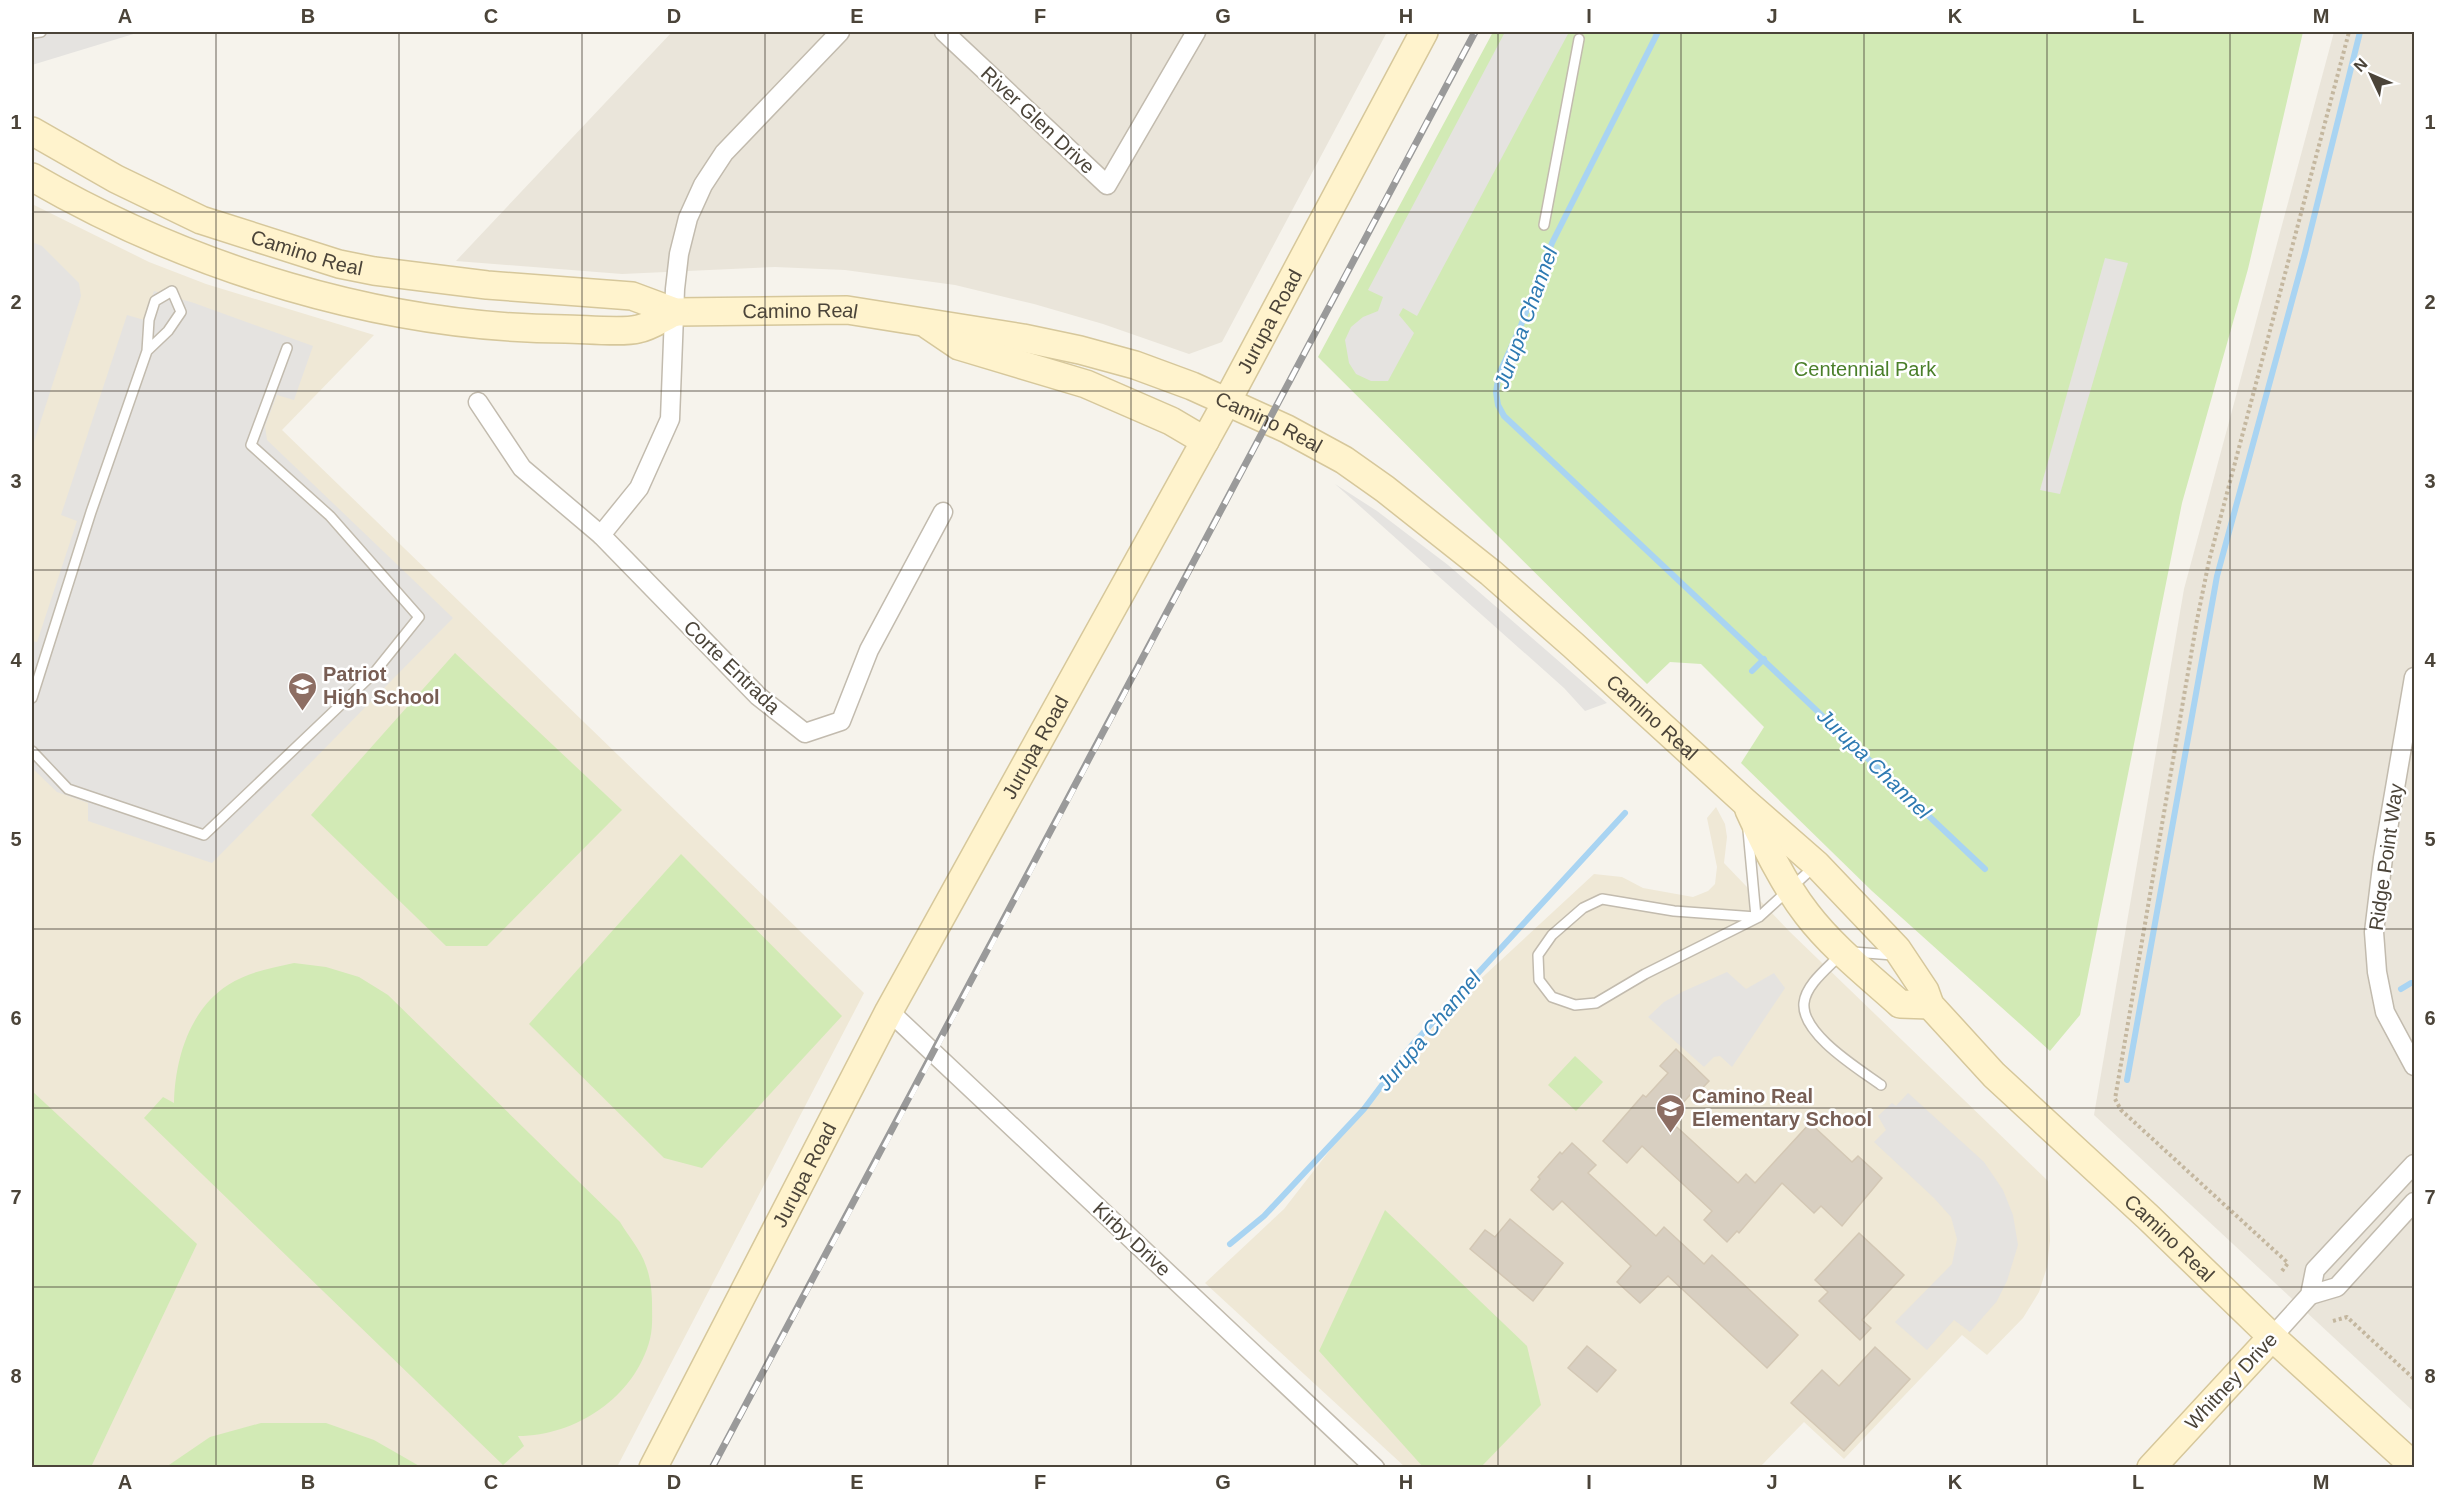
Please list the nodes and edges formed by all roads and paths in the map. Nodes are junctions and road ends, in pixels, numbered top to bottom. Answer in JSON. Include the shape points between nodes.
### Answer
{"nodes":[{"id":1,"x":41,"y":32,"type":"edge"},
{"id":2,"x":840,"y":32,"type":"edge"},
{"id":3,"x":944,"y":32,"type":"edge"},
{"id":4,"x":1196,"y":32,"type":"edge"},
{"id":5,"x":1424,"y":32,"type":"edge"},
{"id":6,"x":2349,"y":32,"type":"edge"},
{"id":7,"x":32,"y":33,"type":"edge"},
{"id":8,"x":1579,"y":39,"type":"dead end"},
{"id":9,"x":32,"y":131,"type":"edge"},
{"id":10,"x":32,"y":149,"type":"edge"},
{"id":11,"x":88,"y":164,"type":"junction"},
{"id":12,"x":32,"y":177,"type":"edge"},
{"id":13,"x":1544,"y":225,"type":"dead end"},
{"id":14,"x":675,"y":312,"type":"junction"},
{"id":15,"x":922,"y":321,"type":"junction"},
{"id":16,"x":287,"y":348,"type":"dead end"},
{"id":17,"x":147,"y":351,"type":"junction"},
{"id":18,"x":478,"y":402,"type":"dead end"},
{"id":19,"x":1226,"y":403,"type":"junction"},
{"id":20,"x":1205,"y":441,"type":"junction"},
{"id":21,"x":943,"y":512,"type":"dead end"},
{"id":22,"x":601,"y":535,"type":"junction"},
{"id":23,"x":2415,"y":677,"type":"edge"},
{"id":24,"x":32,"y":698,"type":"edge"},
{"id":25,"x":32,"y":751,"type":"edge"},
{"id":26,"x":1746,"y":803,"type":"junction"},
{"id":27,"x":1817,"y":865,"type":"junction"},
{"id":28,"x":1791,"y":888,"type":"junction"},
{"id":29,"x":1756,"y":917,"type":"junction"},
{"id":30,"x":1843,"y":952,"type":"junction"},
{"id":31,"x":1901,"y":955,"type":"junction"},
{"id":32,"x":1930,"y":1005,"type":"junction"},
{"id":33,"x":889,"y":1011,"type":"junction"},
{"id":34,"x":2415,"y":1066,"type":"edge"},
{"id":35,"x":1881,"y":1085,"type":"dead end"},
{"id":36,"x":2415,"y":1164,"type":"edge"},
{"id":37,"x":2415,"y":1202,"type":"edge"},
{"id":38,"x":2351,"y":1230,"type":"junction"},
{"id":39,"x":2372,"y":1250,"type":"junction"},
{"id":40,"x":2282,"y":1271,"type":"dead end"},
{"id":41,"x":2310,"y":1295,"type":"junction"},
{"id":42,"x":2332,"y":1321,"type":"dead end"},
{"id":43,"x":2272,"y":1337,"type":"junction"},
{"id":44,"x":2415,"y":1379,"type":"edge"},
{"id":45,"x":2157,"y":1466,"type":"edge"},
{"id":46,"x":2415,"y":1466,"type":"edge"},
{"id":47,"x":653,"y":1467,"type":"edge"},
{"id":48,"x":1375,"y":1467,"type":"edge"}],
"edges":[{"from":1,"to":7,"type":"lane"},
{"from":2,"to":14,"type":"street","via":[[724,153],[703,185],[688,218],[679,254]]},
{"from":3,"to":4,"type":"street","name":"River Glen Drive","via":[[1107,185]]},
{"from":5,"to":19,"type":"main road","name":"Jurupa Road"},
{"from":6,"to":40,"type":"path","via":[[2197,620],[2115,1099],[2121,1110],[2288,1263]]},
{"from":8,"to":13,"type":"lane"},
{"from":9,"to":11,"type":"main road","name":"Camino Real"},
{"from":10,"to":11,"type":"main road","via":[[64,167]]},
{"from":11,"to":14,"type":"main road","name":"Camino Real","via":[[201,220],[339,264],[487,285],[632,296]]},
{"from":12,"to":14,"type":"main road","name":"Camino Real","via":[[64,196],[188,251],[265,279],[364,306],[532,329],[638,330]]},
{"from":14,"to":15,"type":"main road","name":"Camino Real","via":[[847,310]]},
{"from":14,"to":22,"type":"street","via":[[670,419],[639,488]]},
{"from":15,"to":19,"type":"main road","name":"Camino Real","via":[[1080,350],[1135,365]]},
{"from":15,"to":20,"type":"main road","via":[[959,346],[1086,384]]},
{"from":16,"to":25,"type":"lane","via":[[251,445],[330,516],[419,617],[374,673],[204,835],[68,789]]},
{"from":17,"to":17,"type":"lane","via":[[181,312],[172,291],[155,301]]},
{"from":17,"to":24,"type":"lane","via":[[93,504]]},
{"from":18,"to":22,"type":"street","name":"Corte Entrada","via":[[522,468]]},
{"from":19,"to":20,"type":"main road","name":"Jurupa Road"},
{"from":19,"to":26,"type":"main road","name":"Camino Real","via":[[1296,434],[1344,460],[1385,489],[1491,573]]},
{"from":20,"to":33,"type":"main road","name":"Jurupa Road"},
{"from":21,"to":22,"type":"street","name":"Corte Entrada","via":[[868,650],[841,721],[805,733],[758,696]]},
{"from":23,"to":34,"type":"street","name":"Ridge Point Way","via":[[2374,932],[2385,1012]]},
{"from":26,"to":27,"type":"main road","name":"Camino Real"},
{"from":26,"to":28,"type":"main road","name":"Camino Real"},
{"from":26,"to":29,"type":"lane"},
{"from":27,"to":28,"type":"lane"},
{"from":27,"to":31,"type":"main road","name":"Camino Real"},
{"from":28,"to":29,"type":"lane"},
{"from":28,"to":30,"type":"main road","name":"Camino Real","via":[[1806,914]]},
{"from":29,"to":29,"type":"lane","via":[[1674,911],[1602,898],[1583,908],[1552,935],[1538,955],[1539,980],[1552,997],[1575,1005],[1596,1003]]},
{"from":30,"to":31,"type":"lane"},
{"from":30,"to":32,"type":"main road","name":"Camino Real","via":[[1900,1004]]},
{"from":30,"to":35,"type":"lane","via":[[1813,984],[1804,1003],[1810,1027],[1844,1059]]},
{"from":31,"to":32,"type":"main road","name":"Camino Real"},
{"from":32,"to":43,"type":"main road","name":"Camino Real","via":[[1994,1076]]},
{"from":33,"to":47,"type":"main road","name":"Jurupa Road"},
{"from":33,"to":48,"type":"street","name":"Kirby Drive"},
{"from":36,"to":38,"type":"street","name":"Whitney Drive"},
{"from":37,"to":39,"type":"street","name":"Whitney Drive"},
{"from":38,"to":39,"type":"street"},
{"from":38,"to":41,"type":"street","name":"Whitney Drive","via":[[2315,1270]]},
{"from":39,"to":41,"type":"street","name":"Whitney Drive","via":[[2337,1287]]},
{"from":41,"to":43,"type":"street","name":"Whitney Drive"},
{"from":42,"to":44,"type":"path","via":[[2347,1317]]},
{"from":43,"to":45,"type":"main road","name":"Whitney Drive"},
{"from":43,"to":46,"type":"main road","name":"Camino Real"}]}
